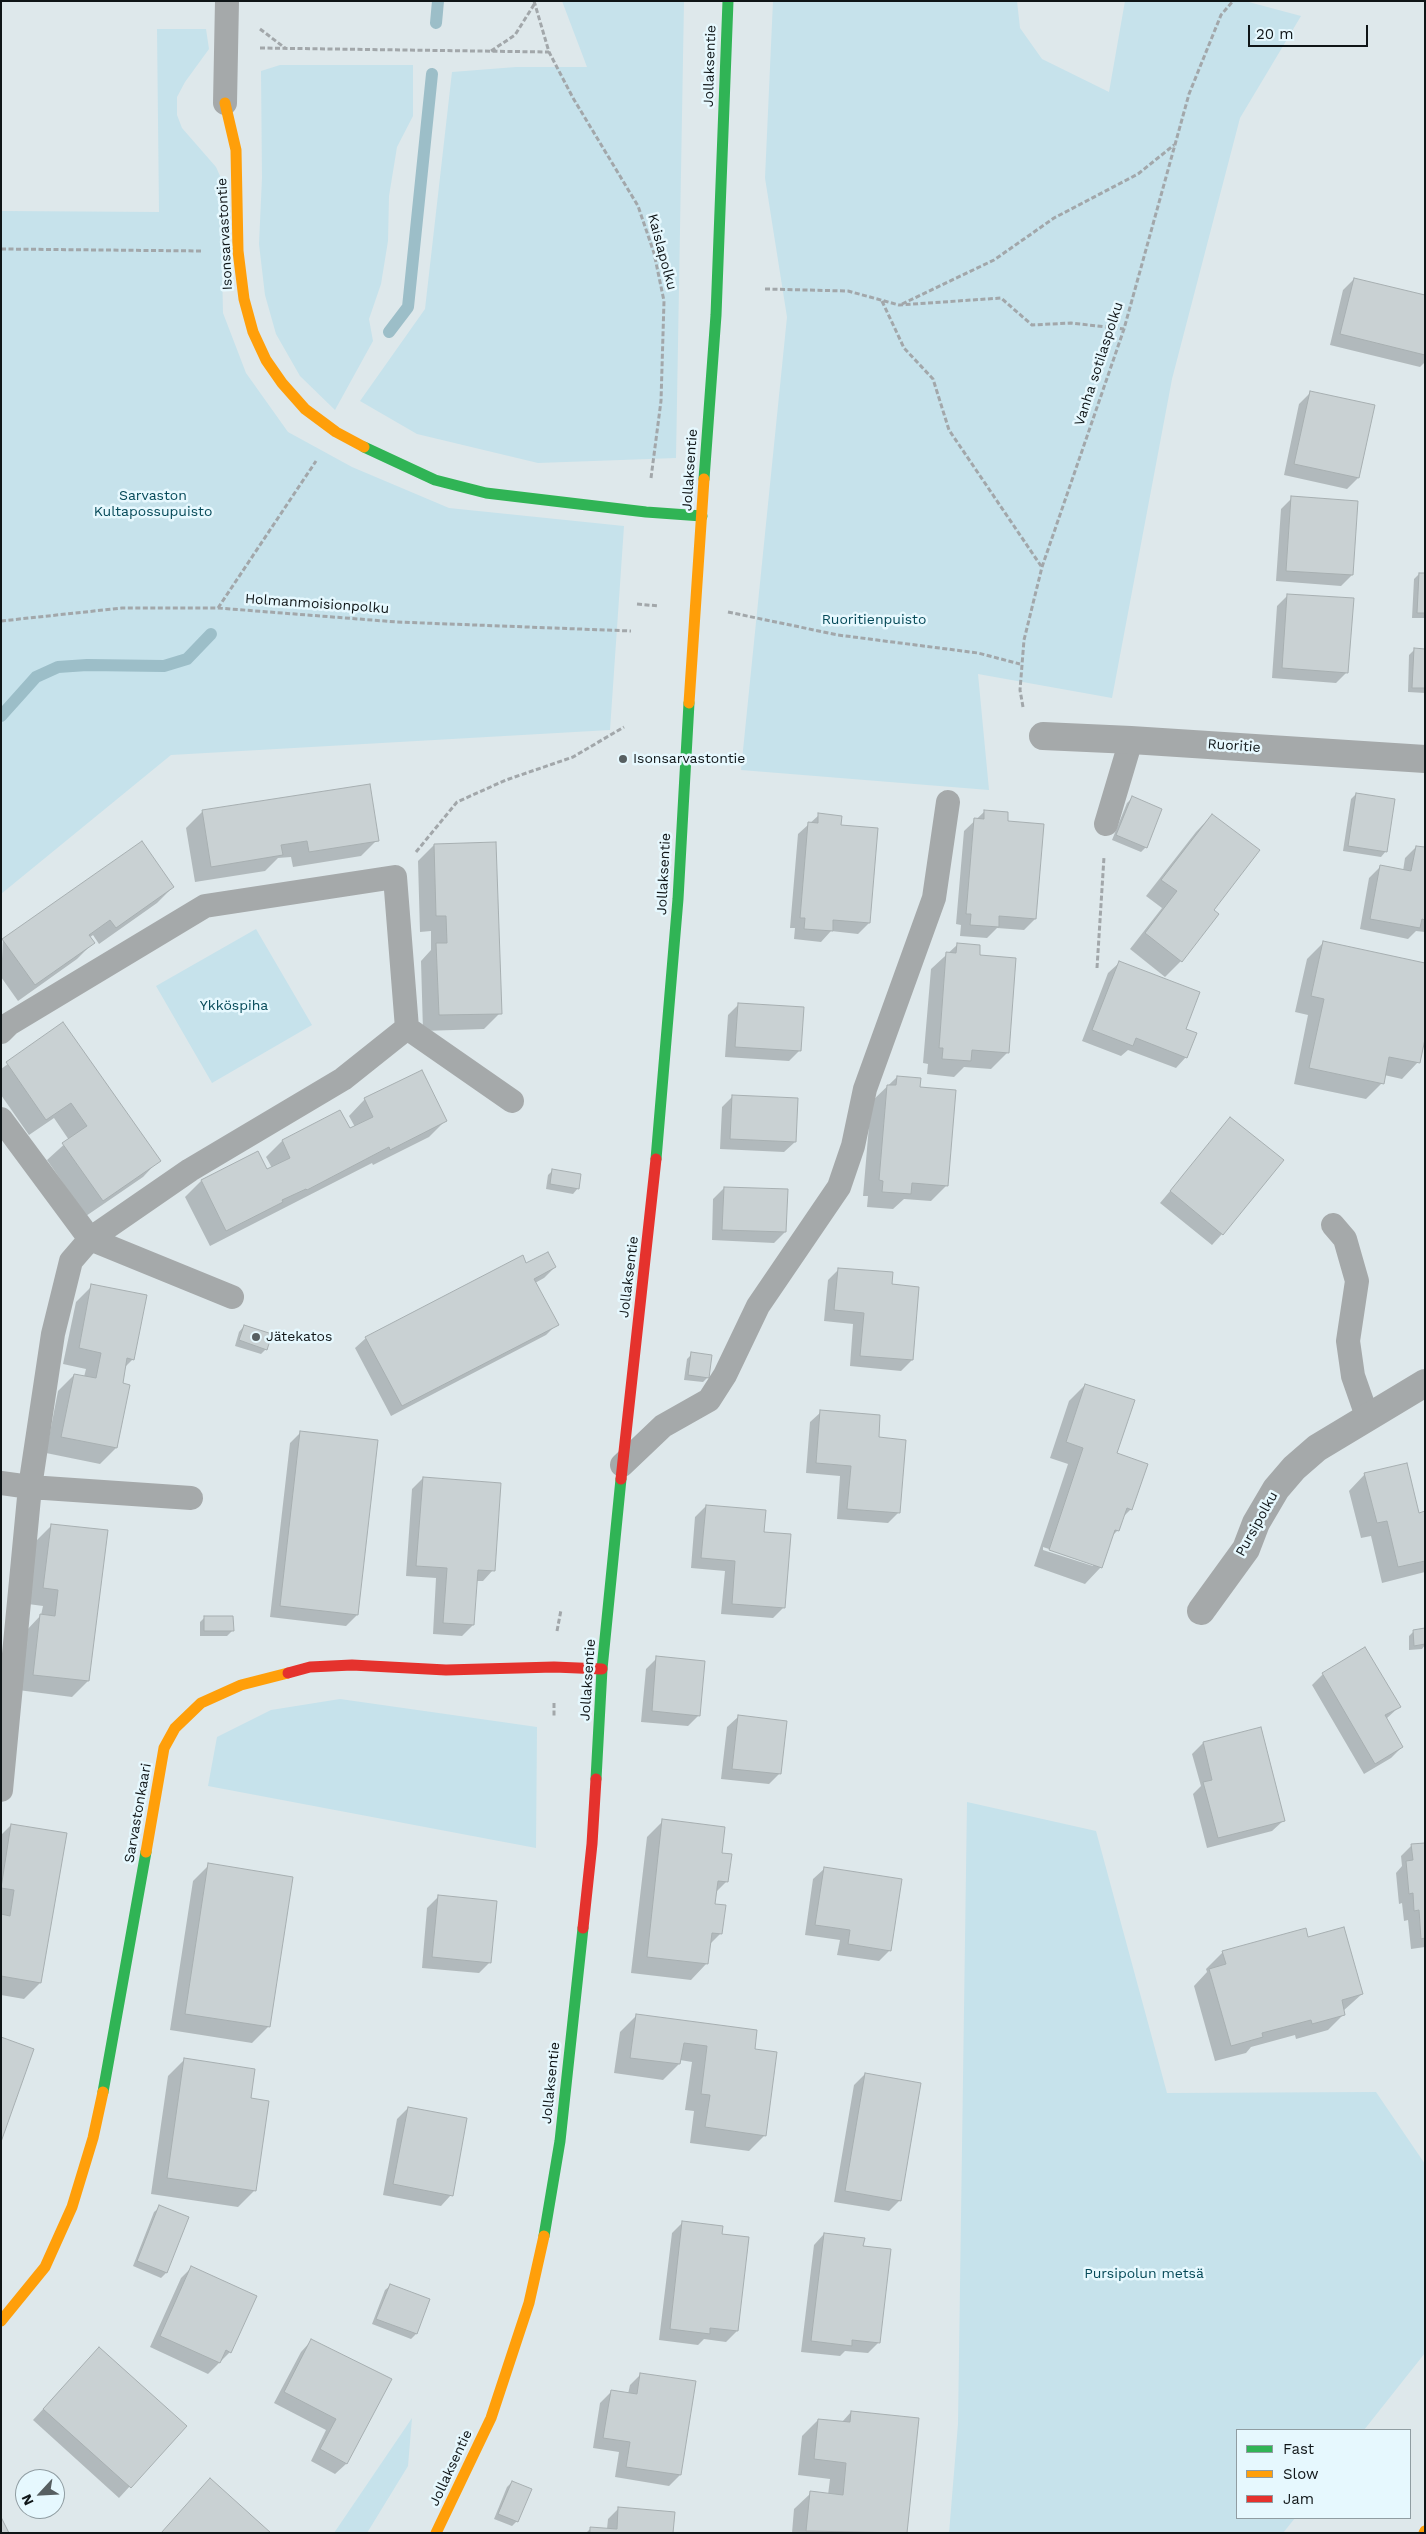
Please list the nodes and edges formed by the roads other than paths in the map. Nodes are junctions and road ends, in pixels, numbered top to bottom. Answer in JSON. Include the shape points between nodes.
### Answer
{"nodes":[{"id":1,"x":226,"y":1,"type":"edge"},
{"id":2,"x":728,"y":1,"type":"edge"},
{"id":3,"x":225,"y":103,"type":"joint"},
{"id":4,"x":702,"y":516,"type":"junction"},
{"id":5,"x":1043,"y":736,"type":"road end"},
{"id":6,"x":1131,"y":740,"type":"junction"},
{"id":7,"x":1425,"y":759,"type":"edge"},
{"id":8,"x":948,"y":802,"type":"dead end"},
{"id":9,"x":1106,"y":824,"type":"road end"},
{"id":10,"x":407,"y":1028,"type":"junction"},
{"id":11,"x":1,"y":1032,"type":"edge"},
{"id":12,"x":512,"y":1101,"type":"dead end"},
{"id":13,"x":1,"y":1120,"type":"edge"},
{"id":14,"x":1333,"y":1225,"type":"dead end"},
{"id":15,"x":90,"y":1239,"type":"junction"},
{"id":16,"x":232,"y":1297,"type":"dead end"},
{"id":17,"x":1425,"y":1383,"type":"edge"},
{"id":18,"x":1367,"y":1416,"type":"junction"},
{"id":19,"x":622,"y":1465,"type":"junction"},
{"id":20,"x":1,"y":1483,"type":"edge"},
{"id":21,"x":30,"y":1487,"type":"junction"},
{"id":22,"x":192,"y":1498,"type":"dead end"},
{"id":23,"x":1201,"y":1611,"type":"dead end"},
{"id":24,"x":602,"y":1669,"type":"junction"},
{"id":25,"x":1,"y":1790,"type":"edge"},
{"id":26,"x":1,"y":2320,"type":"edge"},
{"id":27,"x":436,"y":2533,"type":"edge"}],
"edges":[{"from":1,"to":3,"type":"lane"},
{"from":2,"to":4,"type":"main road","name":"Jollaksentie","via":[[716,315]]},
{"from":3,"to":4,"type":"main road","name":"Isonsarvastontie","via":[[236,150],[238,251],[244,299],[253,332],[266,360],[282,384],[306,409],[336,432],[435,480],[486,493]]},
{"from":4,"to":19,"type":"main road","name":"Jollaksentie","via":[[678,899],[656,1174]]},
{"from":5,"to":6,"type":"street","name":"Ruoritie"},
{"from":6,"to":7,"type":"street","name":"Ruoritie"},
{"from":6,"to":9,"type":"lane"},
{"from":8,"to":19,"type":"lane","via":[[934,898],[865,1089],[853,1146],[839,1187],[758,1306],[725,1376],[709,1400],[663,1426]]},
{"from":10,"to":11,"type":"lane","via":[[395,877],[205,906],[9,1024]]},
{"from":10,"to":12,"type":"lane"},
{"from":10,"to":15,"type":"lane","via":[[343,1079],[190,1170]]},
{"from":13,"to":15,"type":"lane"},
{"from":14,"to":18,"type":"lane","via":[[1345,1239],[1357,1281],[1348,1340],[1352,1376]]},
{"from":15,"to":16,"type":"lane"},
{"from":15,"to":21,"type":"lane","via":[[71,1261],[53,1334]]},
{"from":17,"to":18,"type":"street","name":"Pursipolku"},
{"from":18,"to":23,"type":"street","name":"Pursipolku","via":[[1317,1448],[1276,1489],[1256,1523],[1246,1549]]},
{"from":19,"to":24,"type":"main road","name":"Jollaksentie"},
{"from":20,"to":21,"type":"lane"},
{"from":21,"to":22,"type":"lane"},
{"from":21,"to":25,"type":"lane"},
{"from":24,"to":26,"type":"main road","name":"Sarvastonkaari","via":[[446,1670],[310,1666],[220,1694],[201,1703],[175,1728],[164,1748],[111,2059],[72,2207],[45,2267]]},
{"from":24,"to":27,"type":"main road","name":"Jollaksentie","via":[[592,1844],[560,2141],[545,2229],[529,2303],[491,2418]]}]}
